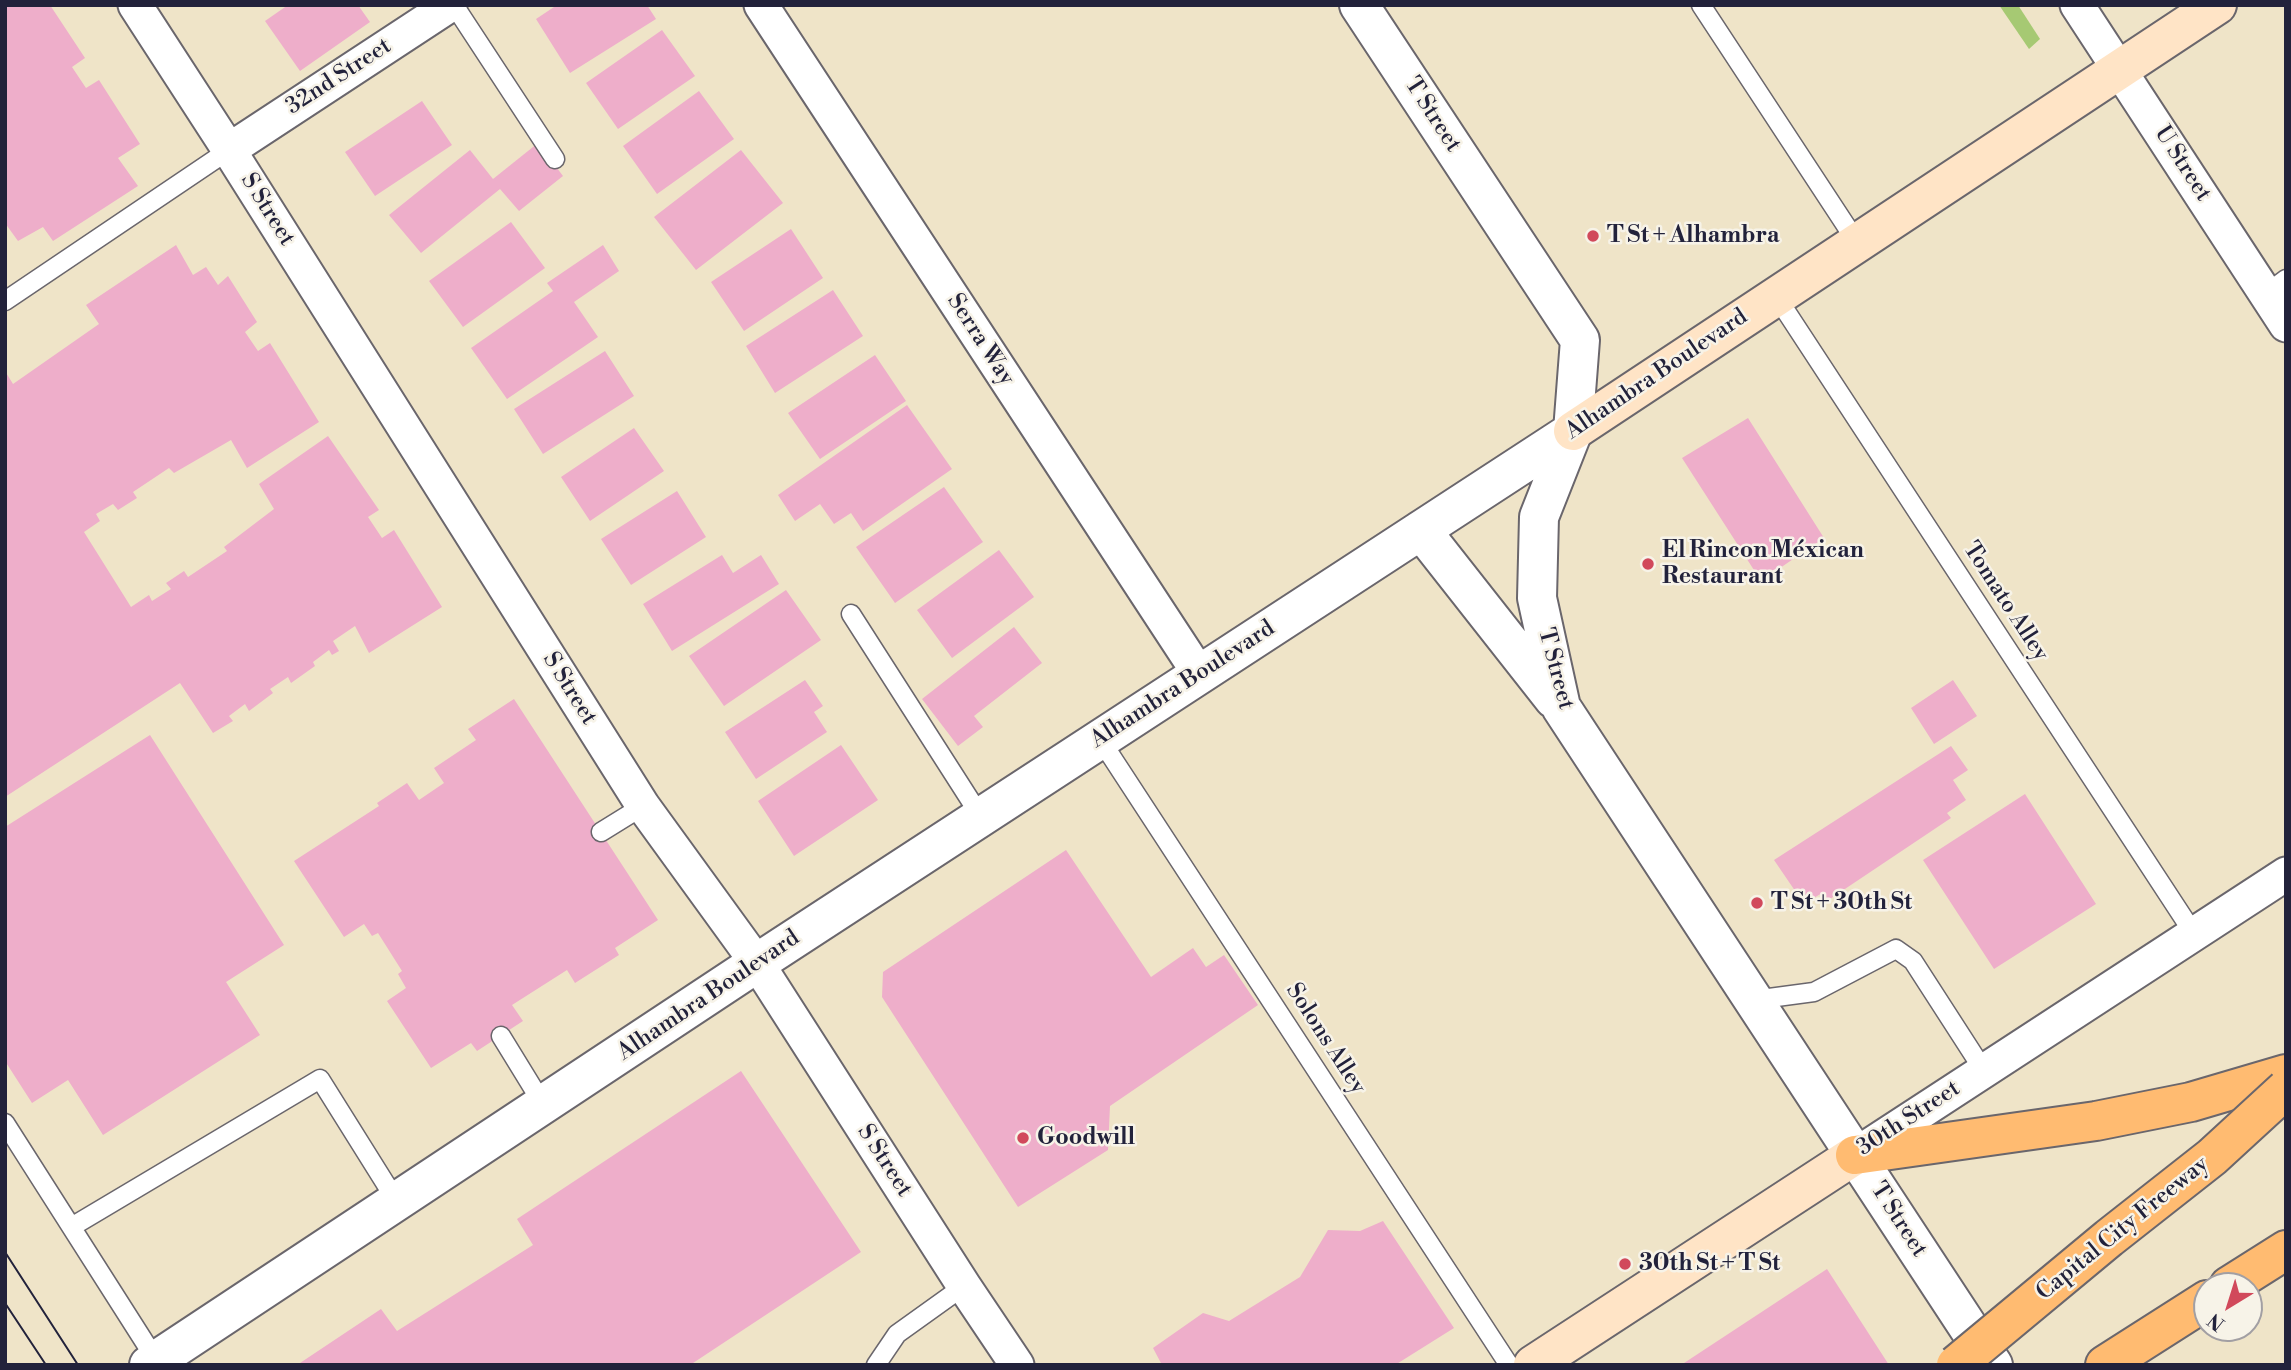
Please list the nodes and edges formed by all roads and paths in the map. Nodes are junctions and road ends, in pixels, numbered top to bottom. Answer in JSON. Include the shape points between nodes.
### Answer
{"nodes":[{"id":1,"x":135,"y":5,"type":"edge"},
{"id":2,"x":452,"y":5,"type":"edge"},
{"id":3,"x":761,"y":5,"type":"edge"},
{"id":4,"x":1359,"y":5,"type":"edge"},
{"id":5,"x":1702,"y":5,"type":"edge"},
{"id":6,"x":2077,"y":5,"type":"edge"},
{"id":7,"x":2217,"y":5,"type":"edge"},
{"id":8,"x":2120,"y":68,"type":"junction"},
{"id":9,"x":229,"y":150,"type":"junction"},
{"id":10,"x":555,"y":159,"type":"dead end"},
{"id":11,"x":1858,"y":244,"type":"junction"},
{"id":12,"x":2276,"y":286,"type":"edge"},
{"id":13,"x":1776,"y":296,"type":"junction"},
{"id":14,"x":5,"y":301,"type":"edge"},
{"id":15,"x":2286,"y":324,"type":"edge"},
{"id":16,"x":1573,"y":431,"type":"junction"},
{"id":17,"x":1421,"y":530,"type":"junction"},
{"id":18,"x":851,"y":614,"type":"dead end"},
{"id":19,"x":1200,"y":675,"type":"junction"},
{"id":20,"x":1561,"y":707,"type":"junction"},
{"id":21,"x":1100,"y":739,"type":"junction"},
{"id":22,"x":643,"y":806,"type":"junction"},
{"id":23,"x":981,"y":817,"type":"junction"},
{"id":24,"x":601,"y":832,"type":"dead end"},
{"id":25,"x":2286,"y":874,"type":"edge"},
{"id":26,"x":2194,"y":934,"type":"junction"},
{"id":27,"x":757,"y":963,"type":"junction"},
{"id":28,"x":1753,"y":1000,"type":"junction"},
{"id":29,"x":501,"y":1036,"type":"dead end"},
{"id":30,"x":1984,"y":1071,"type":"junction"},
{"id":31,"x":2286,"y":1074,"type":"edge"},
{"id":32,"x":2286,"y":1089,"type":"edge"},
{"id":33,"x":544,"y":1106,"type":"junction"},
{"id":34,"x":5,"y":1123,"type":"edge"},
{"id":35,"x":1855,"y":1154,"type":"junction"},
{"id":36,"x":397,"y":1202,"type":"junction"},
{"id":37,"x":73,"y":1226,"type":"junction"},
{"id":38,"x":2286,"y":1250,"type":"edge"},
{"id":39,"x":2251,"y":1272,"type":"edge"},
{"id":40,"x":964,"y":1286,"type":"junction"},
{"id":41,"x":2193,"y":1309,"type":"edge"},
{"id":42,"x":152,"y":1362,"type":"edge"},
{"id":43,"x":876,"y":1365,"type":"edge"},
{"id":44,"x":1017,"y":1365,"type":"edge"},
{"id":45,"x":1509,"y":1365,"type":"edge"},
{"id":46,"x":1533,"y":1365,"type":"edge"},
{"id":47,"x":1956,"y":1365,"type":"edge"},
{"id":48,"x":1993,"y":1365,"type":"edge"},
{"id":49,"x":2105,"y":1365,"type":"edge"}],
"edges":[{"from":1,"to":9,"type":"street","name":"S Street"},
{"from":2,"to":9,"type":"street","name":"32nd Street"},
{"from":2,"to":10,"type":"lane"},
{"from":3,"to":19,"type":"street","name":"Serra Way"},
{"from":4,"to":16,"type":"street","name":"T Street","via":[[1580,340]]},
{"from":5,"to":11,"type":"lane"},
{"from":6,"to":8,"type":"street","name":"U Street"},
{"from":7,"to":8,"type":"main road","name":"Alhambra Boulevard"},
{"from":8,"to":11,"type":"main road","name":"Alhambra Boulevard"},
{"from":8,"to":12,"type":"street","name":"U Street"},
{"from":9,"to":14,"type":"lane"},
{"from":9,"to":22,"type":"street","name":"S Street"},
{"from":11,"to":13,"type":"main road","name":"Alhambra Boulevard"},
{"from":12,"to":15,"type":"street","name":"U Street"},
{"from":13,"to":16,"type":"main road","name":"Alhambra Boulevard"},
{"from":13,"to":26,"type":"lane","name":"Tomato Alley"},
{"from":16,"to":17,"type":"street","name":"Alhambra Boulevard"},
{"from":16,"to":20,"type":"street","name":"T Street","via":[[1538,517],[1536,598]]},
{"from":17,"to":19,"type":"street","name":"Alhambra Boulevard"},
{"from":17,"to":20,"type":"street"},
{"from":18,"to":23,"type":"lane"},
{"from":19,"to":21,"type":"street","name":"Alhambra Boulevard"},
{"from":20,"to":28,"type":"street","name":"T Street"},
{"from":21,"to":23,"type":"street","name":"Alhambra Boulevard"},
{"from":21,"to":45,"type":"lane","name":"Solons Alley"},
{"from":22,"to":24,"type":"lane"},
{"from":22,"to":27,"type":"street","name":"S Street"},
{"from":23,"to":27,"type":"street","name":"Alhambra Boulevard"},
{"from":25,"to":26,"type":"street","name":"30th Street"},
{"from":26,"to":30,"type":"street","name":"30th Street"},
{"from":27,"to":33,"type":"street","name":"Alhambra Boulevard"},
{"from":27,"to":40,"type":"street","name":"S Street"},
{"from":28,"to":30,"type":"lane","via":[[1814,992],[1896,949],[1913,961]]},
{"from":28,"to":35,"type":"street","name":"T Street"},
{"from":29,"to":33,"type":"lane"},
{"from":30,"to":35,"type":"street","name":"30th Street"},
{"from":31,"to":35,"type":"highway","via":[[2191,1102],[2096,1121]]},
{"from":32,"to":47,"type":"highway","name":"Capital City Freeway","bridge":true,"via":[[2212,1157]]},
{"from":33,"to":36,"type":"street","name":"Alhambra Boulevard"},
{"from":34,"to":37,"type":"lane"},
{"from":35,"to":46,"type":"main road","name":"30th Street"},
{"from":35,"to":48,"type":"street","name":"T Street"},
{"from":36,"to":37,"type":"lane","via":[[320,1079]]},
{"from":36,"to":42,"type":"street","name":"Alhambra Boulevard"},
{"from":37,"to":42,"type":"lane"},
{"from":38,"to":39,"type":"highway"},
{"from":40,"to":43,"type":"lane","via":[[897,1334]]},
{"from":40,"to":44,"type":"street","name":"S Street"},
{"from":41,"to":49,"type":"highway"}]}
